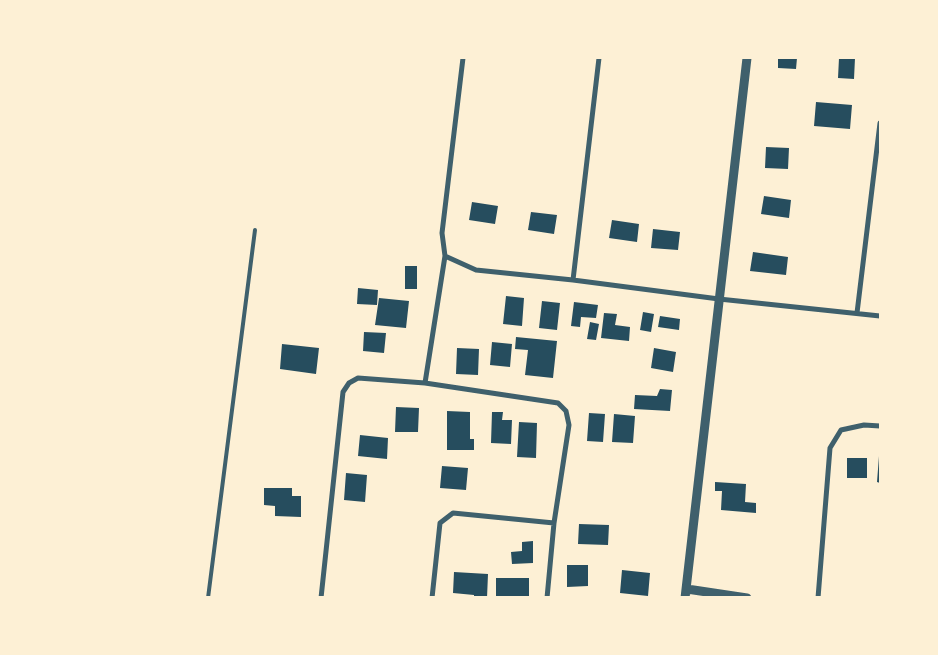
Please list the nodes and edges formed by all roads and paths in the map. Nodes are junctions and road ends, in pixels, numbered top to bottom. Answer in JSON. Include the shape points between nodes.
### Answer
{"nodes":[{"id":1,"x":463,"y":58,"type":"edge"},
{"id":2,"x":599,"y":58,"type":"edge"},
{"id":3,"x":747,"y":58,"type":"edge"},
{"id":4,"x":880,"y":123,"type":"edge"},
{"id":5,"x":255,"y":230,"type":"dead end"},
{"id":6,"x":446,"y":256,"type":"junction"},
{"id":7,"x":573,"y":280,"type":"junction"},
{"id":8,"x":719,"y":299,"type":"junction"},
{"id":9,"x":857,"y":314,"type":"junction"},
{"id":10,"x":880,"y":316,"type":"edge"},
{"id":11,"x":424,"y":383,"type":"junction"},
{"id":12,"x":880,"y":426,"type":"edge"},
{"id":13,"x":554,"y":523,"type":"junction"},
{"id":14,"x":686,"y":593,"type":"edge"},
{"id":15,"x":208,"y":598,"type":"edge"},
{"id":16,"x":321,"y":598,"type":"edge"},
{"id":17,"x":432,"y":598,"type":"edge"},
{"id":18,"x":547,"y":598,"type":"edge"},
{"id":19,"x":747,"y":598,"type":"edge"},
{"id":20,"x":818,"y":598,"type":"edge"}],
"edges":[{"from":1,"to":6,"type":"street","via":[[442,233]]},
{"from":2,"to":7,"type":"street"},
{"from":3,"to":8,"type":"street"},
{"from":4,"to":9,"type":"street"},
{"from":5,"to":15,"type":"lane"},
{"from":6,"to":7,"type":"street","via":[[476,270]]},
{"from":6,"to":11,"type":"street"},
{"from":7,"to":8,"type":"street"},
{"from":8,"to":9,"type":"street"},
{"from":8,"to":14,"type":"street"},
{"from":9,"to":10,"type":"street"},
{"from":11,"to":13,"type":"street","via":[[558,403],[566,411],[569,425]]},
{"from":11,"to":16,"type":"street","via":[[358,378],[349,383],[344,392]]},
{"from":12,"to":20,"type":"street","via":[[864,425],[841,430],[830,448]]},
{"from":13,"to":17,"type":"street","via":[[453,513],[440,523]]},
{"from":13,"to":18,"type":"street"},
{"from":14,"to":19,"type":"street"}]}
